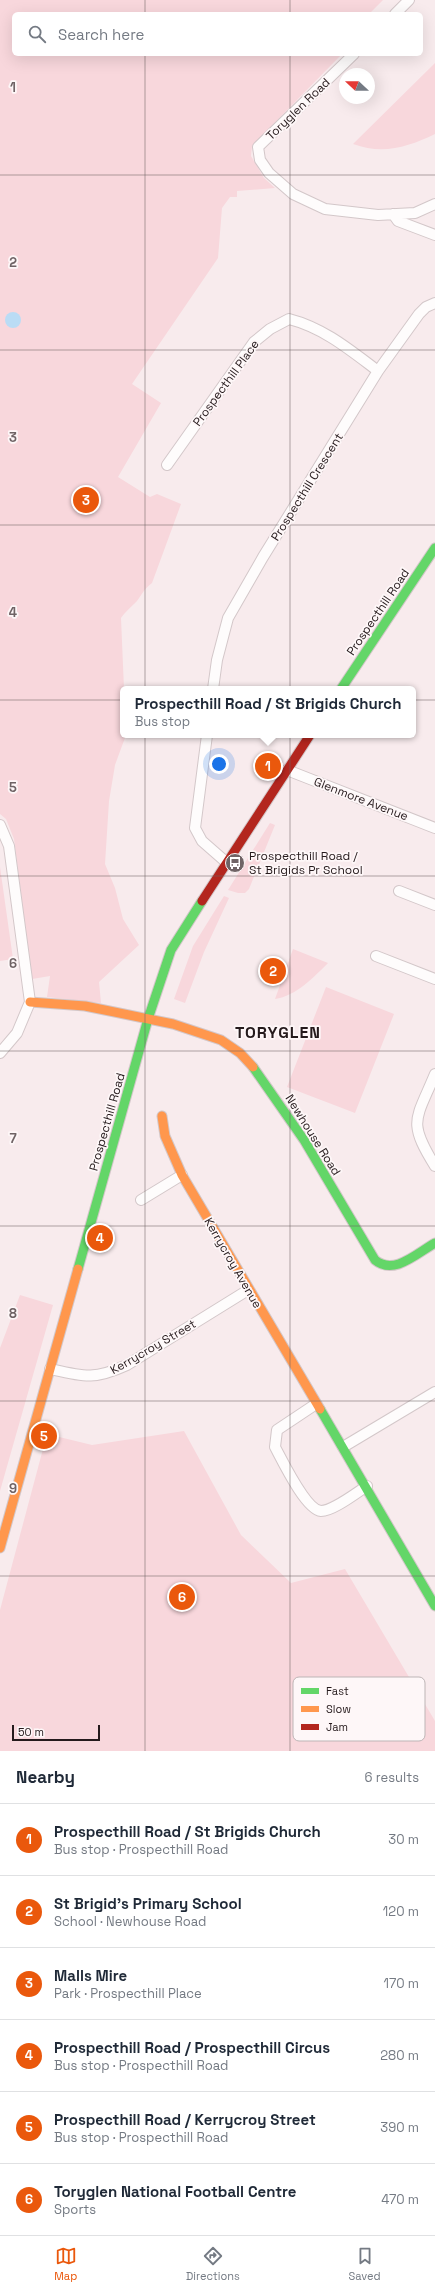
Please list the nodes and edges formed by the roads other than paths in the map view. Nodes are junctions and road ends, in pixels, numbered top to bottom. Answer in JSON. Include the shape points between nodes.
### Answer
{"nodes":[{"id":1,"x":409,"y":0,"type":"edge"},
{"id":2,"x":397,"y":12,"type":"edge"},
{"id":3,"x":352,"y":56,"type":"edge"},
{"id":4,"x":435,"y":204,"type":"edge"},
{"id":5,"x":393,"y":214,"type":"junction"},
{"id":6,"x":435,"y":235,"type":"edge"},
{"id":7,"x":435,"y":303,"type":"edge"},
{"id":8,"x":378,"y":372,"type":"junction"},
{"id":9,"x":167,"y":465,"type":"dead end"},
{"id":10,"x":435,"y":548,"type":"edge"},
{"id":11,"x":213,"y":686,"type":"edge"},
{"id":12,"x":343,"y":686,"type":"edge"},
{"id":13,"x":207,"y":738,"type":"edge"},
{"id":14,"x":308,"y":738,"type":"edge"},
{"id":15,"x":287,"y":770,"type":"junction"},
{"id":16,"x":0,"y":825,"type":"edge"},
{"id":17,"x":435,"y":828,"type":"edge"},
{"id":18,"x":226,"y":862,"type":"junction"},
{"id":19,"x":399,"y":892,"type":"dead end"},
{"id":20,"x":435,"y":905,"type":"edge"},
{"id":21,"x":376,"y":956,"type":"dead end"},
{"id":22,"x":435,"y":979,"type":"edge"},
{"id":23,"x":30,"y":1002,"type":"junction"},
{"id":24,"x":148,"y":1019,"type":"junction"},
{"id":25,"x":0,"y":1053,"type":"edge"},
{"id":26,"x":435,"y":1074,"type":"edge"},
{"id":27,"x":162,"y":1116,"type":"dead end"},
{"id":28,"x":435,"y":1166,"type":"edge"},
{"id":29,"x":182,"y":1175,"type":"junction"},
{"id":30,"x":141,"y":1200,"type":"dead end"},
{"id":31,"x":435,"y":1243,"type":"edge"},
{"id":32,"x":248,"y":1290,"type":"junction"},
{"id":33,"x":50,"y":1369,"type":"junction"},
{"id":34,"x":435,"y":1392,"type":"edge"},
{"id":35,"x":316,"y":1404,"type":"junction"},
{"id":36,"x":343,"y":1447,"type":"junction"},
{"id":37,"x":367,"y":1486,"type":"junction"},
{"id":38,"x":0,"y":1548,"type":"edge"},
{"id":39,"x":435,"y":1606,"type":"edge"}],
"edges":[{"from":1,"to":2,"type":"street"},
{"from":3,"to":5,"type":"street","name":"Toryglen Road","via":[[258,147],[260,160],[269,173],[293,194],[325,209],[378,215]]},
{"from":4,"to":5,"type":"street","via":[[415,213]]},
{"from":5,"to":6,"type":"street","via":[[398,221]]},
{"from":7,"to":8,"type":"street","name":"Prospecthill Crescent","via":[[418,314]]},
{"from":8,"to":9,"type":"street","name":"Prospecthill Place","via":[[324,331],[289,319],[270,329],[254,342]]},
{"from":8,"to":11,"type":"street","name":"Prospecthill Crescent","via":[[228,618]]},
{"from":10,"to":12,"type":"street","name":"Prospecthill Road"},
{"from":13,"to":18,"type":"street","via":[[195,828],[202,841]]},
{"from":14,"to":15,"type":"street","name":"Prospecthill Road"},
{"from":15,"to":17,"type":"street","name":"Glenmore Avenue"},
{"from":15,"to":18,"type":"street","name":"Prospecthill Road"},
{"from":16,"to":23,"type":"street","via":[[9,846]]},
{"from":18,"to":24,"type":"street","name":"Prospecthill Road","via":[[171,950]]},
{"from":19,"to":20,"type":"street"},
{"from":21,"to":22,"type":"street"},
{"from":23,"to":24,"type":"street","name":"Newhouse Road","via":[[85,1006]]},
{"from":23,"to":25,"type":"street","via":[[17,1033]]},
{"from":24,"to":31,"type":"street","name":"Newhouse Road","via":[[173,1024],[221,1040],[252,1064],[304,1140],[375,1260],[381,1265],[394,1267]]},
{"from":24,"to":33,"type":"street","name":"Prospecthill Road"},
{"from":26,"to":28,"type":"street","via":[[418,1116],[416,1129],[420,1142]]},
{"from":27,"to":29,"type":"street","name":"Kerrycroy Avenue","via":[[165,1136]]},
{"from":29,"to":30,"type":"street"},
{"from":29,"to":32,"type":"street","name":"Kerrycroy Avenue"},
{"from":32,"to":33,"type":"street","name":"Kerrycroy Street","via":[[127,1365],[108,1374],[93,1377]]},
{"from":32,"to":35,"type":"street","name":"Kerrycroy Avenue"},
{"from":33,"to":38,"type":"street","name":"Prospecthill Road"},
{"from":34,"to":36,"type":"street"},
{"from":35,"to":36,"type":"street","name":"Kerrycroy Avenue"},
{"from":35,"to":37,"type":"street","via":[[277,1430],[274,1441],[306,1500],[320,1511],[329,1509]]},
{"from":36,"to":37,"type":"street","name":"Kerrycroy Avenue"},
{"from":37,"to":39,"type":"street","name":"Kerrycroy Avenue"}]}
